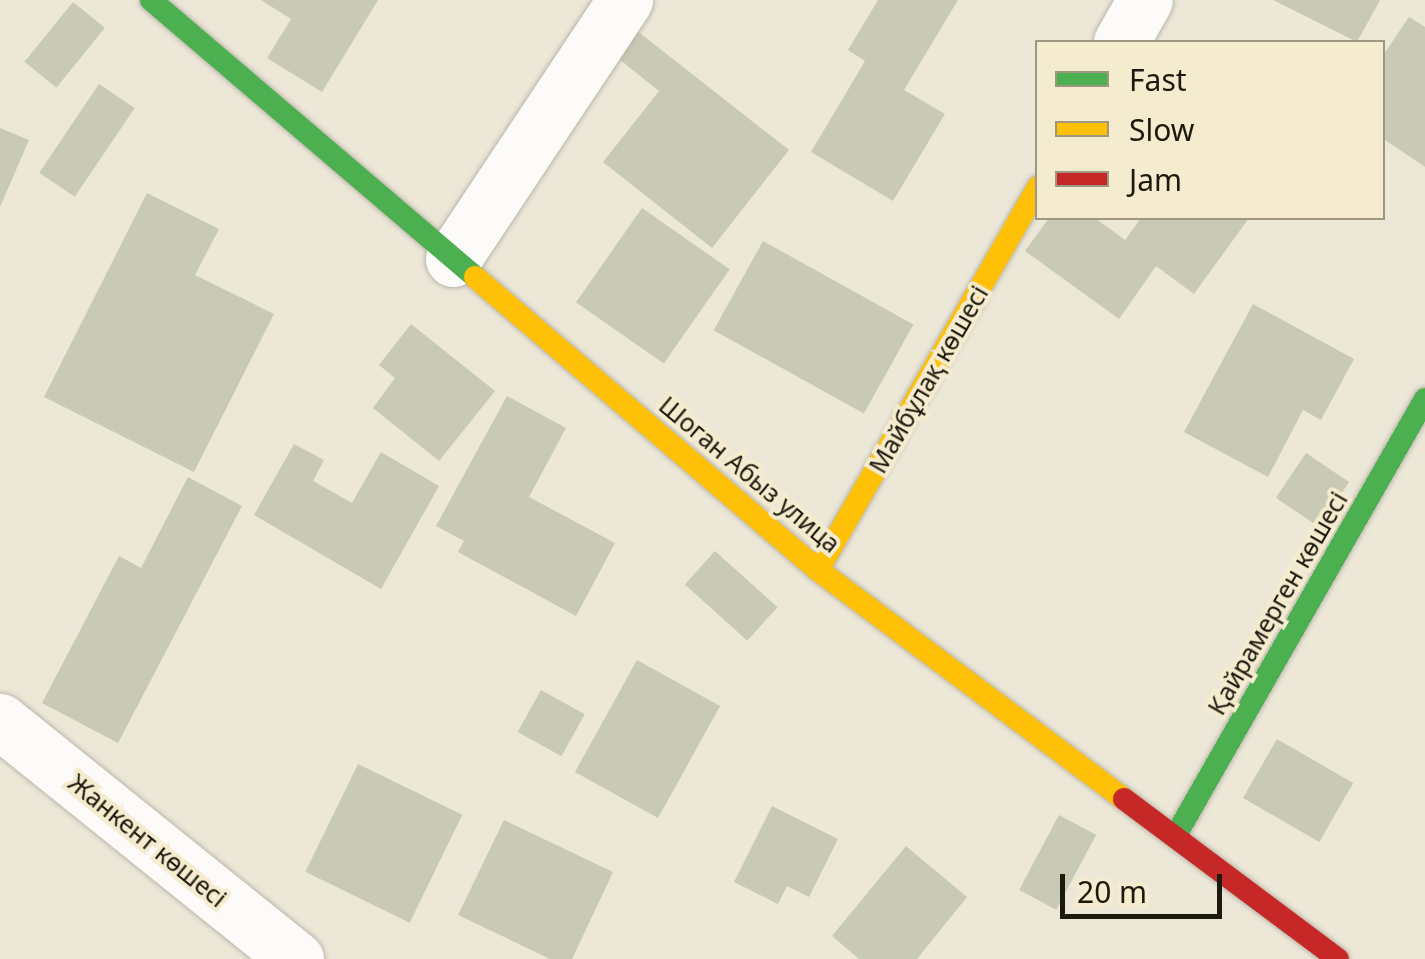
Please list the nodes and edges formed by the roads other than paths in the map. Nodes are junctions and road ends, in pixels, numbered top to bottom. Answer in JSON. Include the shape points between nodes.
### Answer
{"nodes":[{"id":1,"x":150,"y":0,"type":"edge"},
{"id":2,"x":625,"y":0,"type":"edge"},
{"id":3,"x":1145,"y":0,"type":"edge"},
{"id":4,"x":1121,"y":40,"type":"edge"},
{"id":5,"x":1035,"y":193,"type":"edge"},
{"id":6,"x":454,"y":258,"type":"junction"},
{"id":7,"x":1425,"y":399,"type":"edge"},
{"id":8,"x":818,"y":570,"type":"junction"},
{"id":9,"x":0,"y":721,"type":"edge"},
{"id":10,"x":1176,"y":835,"type":"junction"},
{"id":11,"x":296,"y":959,"type":"edge"},
{"id":12,"x":1338,"y":959,"type":"edge"}],
"edges":[{"from":1,"to":6,"type":"street","name":"Шоган Абыз улица"},
{"from":2,"to":6,"type":"street"},
{"from":3,"to":4,"type":"street"},
{"from":5,"to":8,"type":"street","name":"Майбұлақ көшесі"},
{"from":6,"to":8,"type":"street","name":"Шоган Абыз улица"},
{"from":7,"to":10,"type":"street","name":"Қайрамерген көшесі"},
{"from":8,"to":10,"type":"street","name":"Шоган Абыз улица"},
{"from":9,"to":11,"type":"street","name":"Жанкент көшесі"},
{"from":10,"to":12,"type":"street","name":"Шоган Абыз улица"}]}
